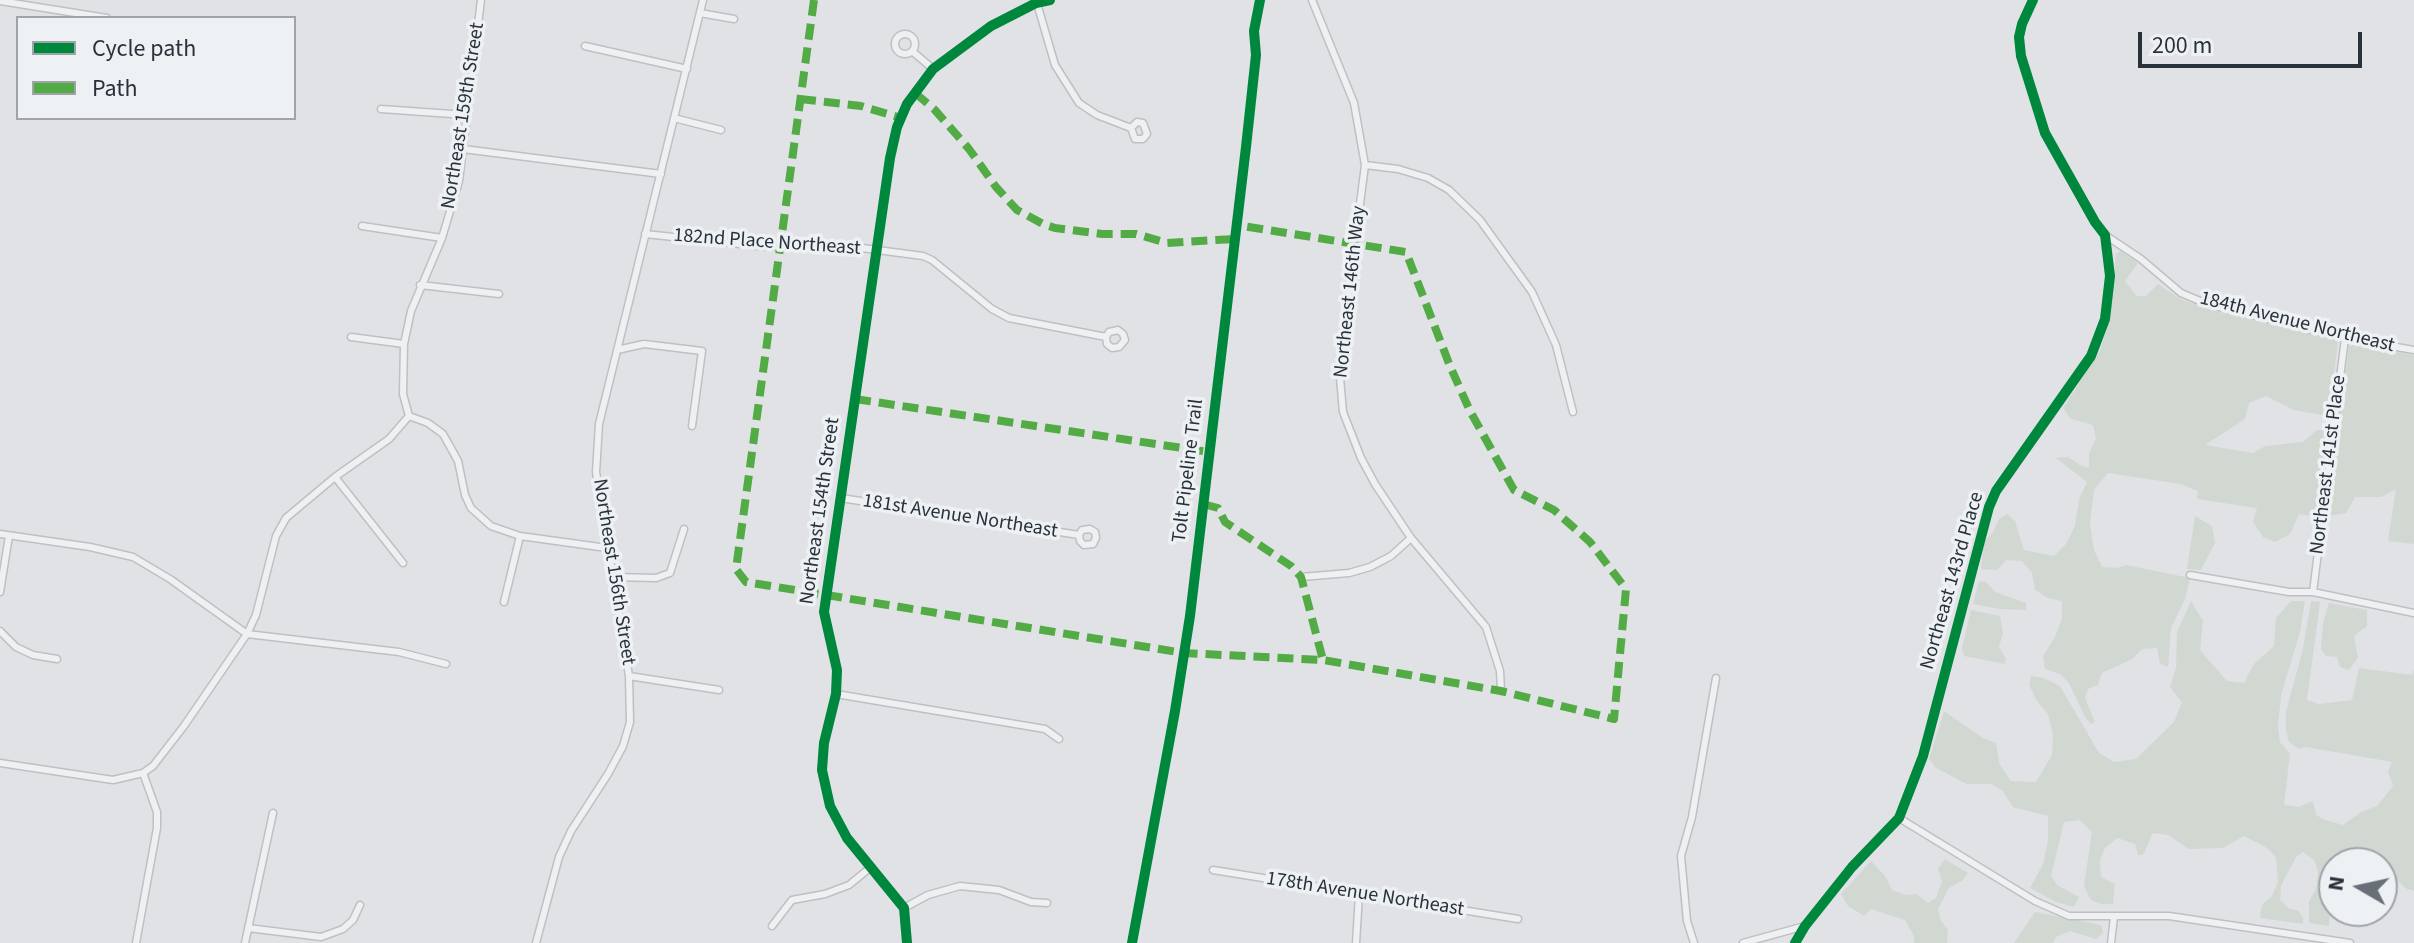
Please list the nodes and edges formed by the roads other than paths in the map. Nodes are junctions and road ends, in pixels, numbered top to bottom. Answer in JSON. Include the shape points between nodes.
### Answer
{"nodes":[{"id":1,"x":481,"y":0,"type":"edge"},
{"id":2,"x":703,"y":0,"type":"edge"},
{"id":3,"x":1050,"y":0,"type":"edge"},
{"id":4,"x":1312,"y":0,"type":"edge"},
{"id":5,"x":2033,"y":0,"type":"edge"},
{"id":6,"x":0,"y":1,"type":"edge"},
{"id":7,"x":1036,"y":2,"type":"edge"},
{"id":8,"x":700,"y":13,"type":"junction"},
{"id":9,"x":94,"y":16,"type":"edge"},
{"id":10,"x":734,"y":19,"type":"dead end"},
{"id":11,"x":585,"y":46,"type":"dead end"},
{"id":12,"x":912,"y":51,"type":"dead end"},
{"id":13,"x":687,"y":69,"type":"junction"},
{"id":14,"x":933,"y":69,"type":"junction"},
{"id":15,"x":381,"y":109,"type":"dead end"},
{"id":16,"x":466,"y":115,"type":"junction"},
{"id":17,"x":674,"y":118,"type":"junction"},
{"id":18,"x":1131,"y":128,"type":"dead end"},
{"id":19,"x":721,"y":130,"type":"dead end"},
{"id":20,"x":463,"y":149,"type":"junction"},
{"id":21,"x":1365,"y":165,"type":"junction"},
{"id":22,"x":661,"y":174,"type":"junction"},
{"id":23,"x":362,"y":226,"type":"dead end"},
{"id":24,"x":645,"y":234,"type":"junction"},
{"id":25,"x":2105,"y":235,"type":"junction"},
{"id":26,"x":442,"y":238,"type":"junction"},
{"id":27,"x":877,"y":250,"type":"junction"},
{"id":28,"x":420,"y":285,"type":"junction"},
{"id":29,"x":499,"y":294,"type":"dead end"},
{"id":30,"x":351,"y":337,"type":"dead end"},
{"id":31,"x":1106,"y":337,"type":"dead end"},
{"id":32,"x":2345,"y":338,"type":"junction"},
{"id":33,"x":404,"y":344,"type":"junction"},
{"id":34,"x":617,"y":350,"type":"junction"},
{"id":35,"x":2414,"y":350,"type":"edge"},
{"id":36,"x":1573,"y":412,"type":"dead end"},
{"id":37,"x":409,"y":416,"type":"junction"},
{"id":38,"x":692,"y":426,"type":"dead end"},
{"id":39,"x":335,"y":477,"type":"junction"},
{"id":40,"x":841,"y":498,"type":"junction"},
{"id":41,"x":684,"y":529,"type":"dead end"},
{"id":42,"x":0,"y":534,"type":"edge"},
{"id":43,"x":1079,"y":535,"type":"dead end"},
{"id":44,"x":9,"y":536,"type":"junction"},
{"id":45,"x":520,"y":536,"type":"junction"},
{"id":46,"x":1411,"y":538,"type":"junction"},
{"id":47,"x":607,"y":548,"type":"junction"},
{"id":48,"x":403,"y":563,"type":"dead end"},
{"id":49,"x":2190,"y":575,"type":"dead end"},
{"id":50,"x":612,"y":577,"type":"junction"},
{"id":51,"x":1301,"y":577,"type":"dead end"},
{"id":52,"x":0,"y":592,"type":"edge"},
{"id":53,"x":2313,"y":592,"type":"junction"},
{"id":54,"x":504,"y":602,"type":"dead end"},
{"id":55,"x":2414,"y":613,"type":"edge"},
{"id":56,"x":0,"y":631,"type":"edge"},
{"id":57,"x":247,"y":634,"type":"junction"},
{"id":58,"x":57,"y":659,"type":"dead end"},
{"id":59,"x":446,"y":664,"type":"dead end"},
{"id":60,"x":629,"y":676,"type":"junction"},
{"id":61,"x":1716,"y":678,"type":"dead end"},
{"id":62,"x":719,"y":690,"type":"dead end"},
{"id":63,"x":1501,"y":691,"type":"dead end"},
{"id":64,"x":836,"y":694,"type":"junction"},
{"id":65,"x":1059,"y":739,"type":"dead end"},
{"id":66,"x":0,"y":763,"type":"edge"},
{"id":67,"x":143,"y":773,"type":"junction"},
{"id":68,"x":273,"y":813,"type":"dead end"},
{"id":69,"x":1899,"y":818,"type":"junction"},
{"id":70,"x":871,"y":867,"type":"junction"},
{"id":71,"x":1213,"y":870,"type":"dead end"},
{"id":72,"x":1359,"y":895,"type":"junction"},
{"id":73,"x":1047,"y":903,"type":"dead end"},
{"id":74,"x":360,"y":905,"type":"dead end"},
{"id":75,"x":904,"y":908,"type":"junction"},
{"id":76,"x":2114,"y":917,"type":"junction"},
{"id":77,"x":1518,"y":919,"type":"dead end"},
{"id":78,"x":772,"y":926,"type":"dead end"},
{"id":79,"x":1805,"y":926,"type":"junction"},
{"id":80,"x":248,"y":928,"type":"junction"},
{"id":81,"x":136,"y":943,"type":"edge"},
{"id":82,"x":245,"y":943,"type":"edge"},
{"id":83,"x":536,"y":943,"type":"edge"},
{"id":84,"x":907,"y":943,"type":"edge"},
{"id":85,"x":1356,"y":943,"type":"edge"},
{"id":86,"x":1694,"y":943,"type":"edge"},
{"id":87,"x":1743,"y":943,"type":"edge"},
{"id":88,"x":1795,"y":943,"type":"edge"},
{"id":89,"x":2111,"y":943,"type":"edge"},
{"id":90,"x":2350,"y":943,"type":"edge"}],
"edges":[{"from":1,"to":16,"type":"street","name":"Northeast 159th Street"},
{"from":2,"to":8,"type":"street","name":"Northeast 156th Street"},
{"from":3,"to":7,"type":"street","name":"Northeast 154th Street"},
{"from":4,"to":21,"type":"street","name":"Northeast 146th Way","via":[[1354,103]]},
{"from":5,"to":25,"type":"street","name":"Northeast 143rd Place","via":[[2019,37],[2036,110],[2053,150]]},
{"from":6,"to":9,"type":"street"},
{"from":7,"to":14,"type":"street","name":"Northeast 154th Street","via":[[991,26]]},
{"from":7,"to":18,"type":"street","via":[[1055,65],[1079,103]]},
{"from":8,"to":10,"type":"street"},
{"from":8,"to":13,"type":"street","name":"Northeast 156th Street"},
{"from":11,"to":13,"type":"street"},
{"from":12,"to":14,"type":"street"},
{"from":13,"to":17,"type":"street","name":"Northeast 156th Street"},
{"from":14,"to":27,"type":"street","name":"Northeast 154th Street","via":[[897,127]]},
{"from":15,"to":16,"type":"street"},
{"from":16,"to":20,"type":"street","name":"Northeast 159th Street"},
{"from":17,"to":19,"type":"street"},
{"from":17,"to":22,"type":"street","name":"Northeast 156th Street"},
{"from":20,"to":22,"type":"street"},
{"from":20,"to":26,"type":"street","name":"Northeast 159th Street"},
{"from":21,"to":36,"type":"street","via":[[1428,178],[1480,220],[1532,292],[1556,345]]},
{"from":21,"to":46,"type":"street","name":"Northeast 146th Way","via":[[1339,366],[1343,412],[1375,484]]},
{"from":22,"to":24,"type":"street","name":"Northeast 156th Street"},
{"from":23,"to":26,"type":"street"},
{"from":24,"to":27,"type":"street","name":"182nd Place Northeast","via":[[759,246]]},
{"from":24,"to":34,"type":"street","name":"Northeast 156th Street"},
{"from":25,"to":32,"type":"street","name":"184th Avenue Northeast","via":[[2181,293]]},
{"from":25,"to":69,"type":"street","name":"Northeast 143rd Place","via":[[2110,276],[2099,338],[1989,507],[1923,756]]},
{"from":26,"to":28,"type":"street","name":"Northeast 159th Street"},
{"from":27,"to":31,"type":"street","name":"182nd Place Northeast","via":[[932,260],[1009,318]]},
{"from":27,"to":40,"type":"street","name":"Northeast 154th Street"},
{"from":28,"to":29,"type":"street"},
{"from":28,"to":33,"type":"street","name":"Northeast 159th Street"},
{"from":30,"to":33,"type":"street"},
{"from":32,"to":35,"type":"street","name":"184th Avenue Northeast"},
{"from":32,"to":53,"type":"street","name":"Northeast 141st Place"},
{"from":33,"to":37,"type":"street","name":"Northeast 159th Street","via":[[403,394]]},
{"from":34,"to":38,"type":"street","via":[[644,344],[702,351]]},
{"from":34,"to":47,"type":"street","name":"Northeast 156th Street","via":[[597,450]]},
{"from":37,"to":39,"type":"street","via":[[389,439]]},
{"from":37,"to":45,"type":"street","via":[[428,423],[453,447],[465,495],[480,518]]},
{"from":39,"to":48,"type":"street"},
{"from":39,"to":57,"type":"street","via":[[286,518]]},
{"from":40,"to":43,"type":"street","name":"181st Avenue Northeast"},
{"from":40,"to":64,"type":"street","name":"Northeast 154th Street","via":[[824,612],[837,670]]},
{"from":41,"to":50,"type":"street","via":[[670,573],[656,578]]},
{"from":42,"to":44,"type":"street"},
{"from":44,"to":52,"type":"street"},
{"from":44,"to":57,"type":"street","via":[[133,557]]},
{"from":45,"to":47,"type":"street"},
{"from":45,"to":54,"type":"street"},
{"from":46,"to":51,"type":"street","via":[[1370,567]]},
{"from":46,"to":63,"type":"street","name":"Northeast 146th Way","via":[[1486,627]]},
{"from":47,"to":50,"type":"street","name":"Northeast 156th Street"},
{"from":49,"to":53,"type":"street"},
{"from":50,"to":60,"type":"street","name":"Northeast 156th Street"},
{"from":53,"to":55,"type":"street"},
{"from":56,"to":58,"type":"street","via":[[16,647]]},
{"from":57,"to":59,"type":"street","via":[[399,652]]},
{"from":57,"to":67,"type":"street","via":[[184,726]]},
{"from":60,"to":62,"type":"street"},
{"from":60,"to":83,"type":"street","name":"Northeast 156th Street","via":[[631,713],[623,746],[559,857]]},
{"from":61,"to":86,"type":"street","via":[[1681,856]]},
{"from":64,"to":65,"type":"street","via":[[1045,729]]},
{"from":64,"to":70,"type":"street","name":"Northeast 154th Street","via":[[824,743],[825,789],[847,838]]},
{"from":66,"to":67,"type":"street","via":[[113,780]]},
{"from":67,"to":81,"type":"street","via":[[157,828]]},
{"from":68,"to":80,"type":"street"},
{"from":69,"to":76,"type":"street","via":[[2049,909],[2069,916]]},
{"from":69,"to":79,"type":"street","name":"Northeast 143rd Place"},
{"from":70,"to":75,"type":"street","name":"Northeast 154th Street"},
{"from":70,"to":78,"type":"street","via":[[849,885],[792,900]]},
{"from":71,"to":72,"type":"street","name":"178th Avenue Northeast"},
{"from":72,"to":77,"type":"street","name":"178th Avenue Northeast"},
{"from":72,"to":85,"type":"street"},
{"from":73,"to":75,"type":"street","via":[[960,886]]},
{"from":74,"to":80,"type":"street","via":[[343,929],[321,937]]},
{"from":75,"to":84,"type":"street"},
{"from":76,"to":89,"type":"street"},
{"from":76,"to":90,"type":"street","via":[[2169,916]]},
{"from":79,"to":87,"type":"street"},
{"from":79,"to":88,"type":"street","name":"Northeast 143rd Place"},
{"from":80,"to":82,"type":"street"}]}
